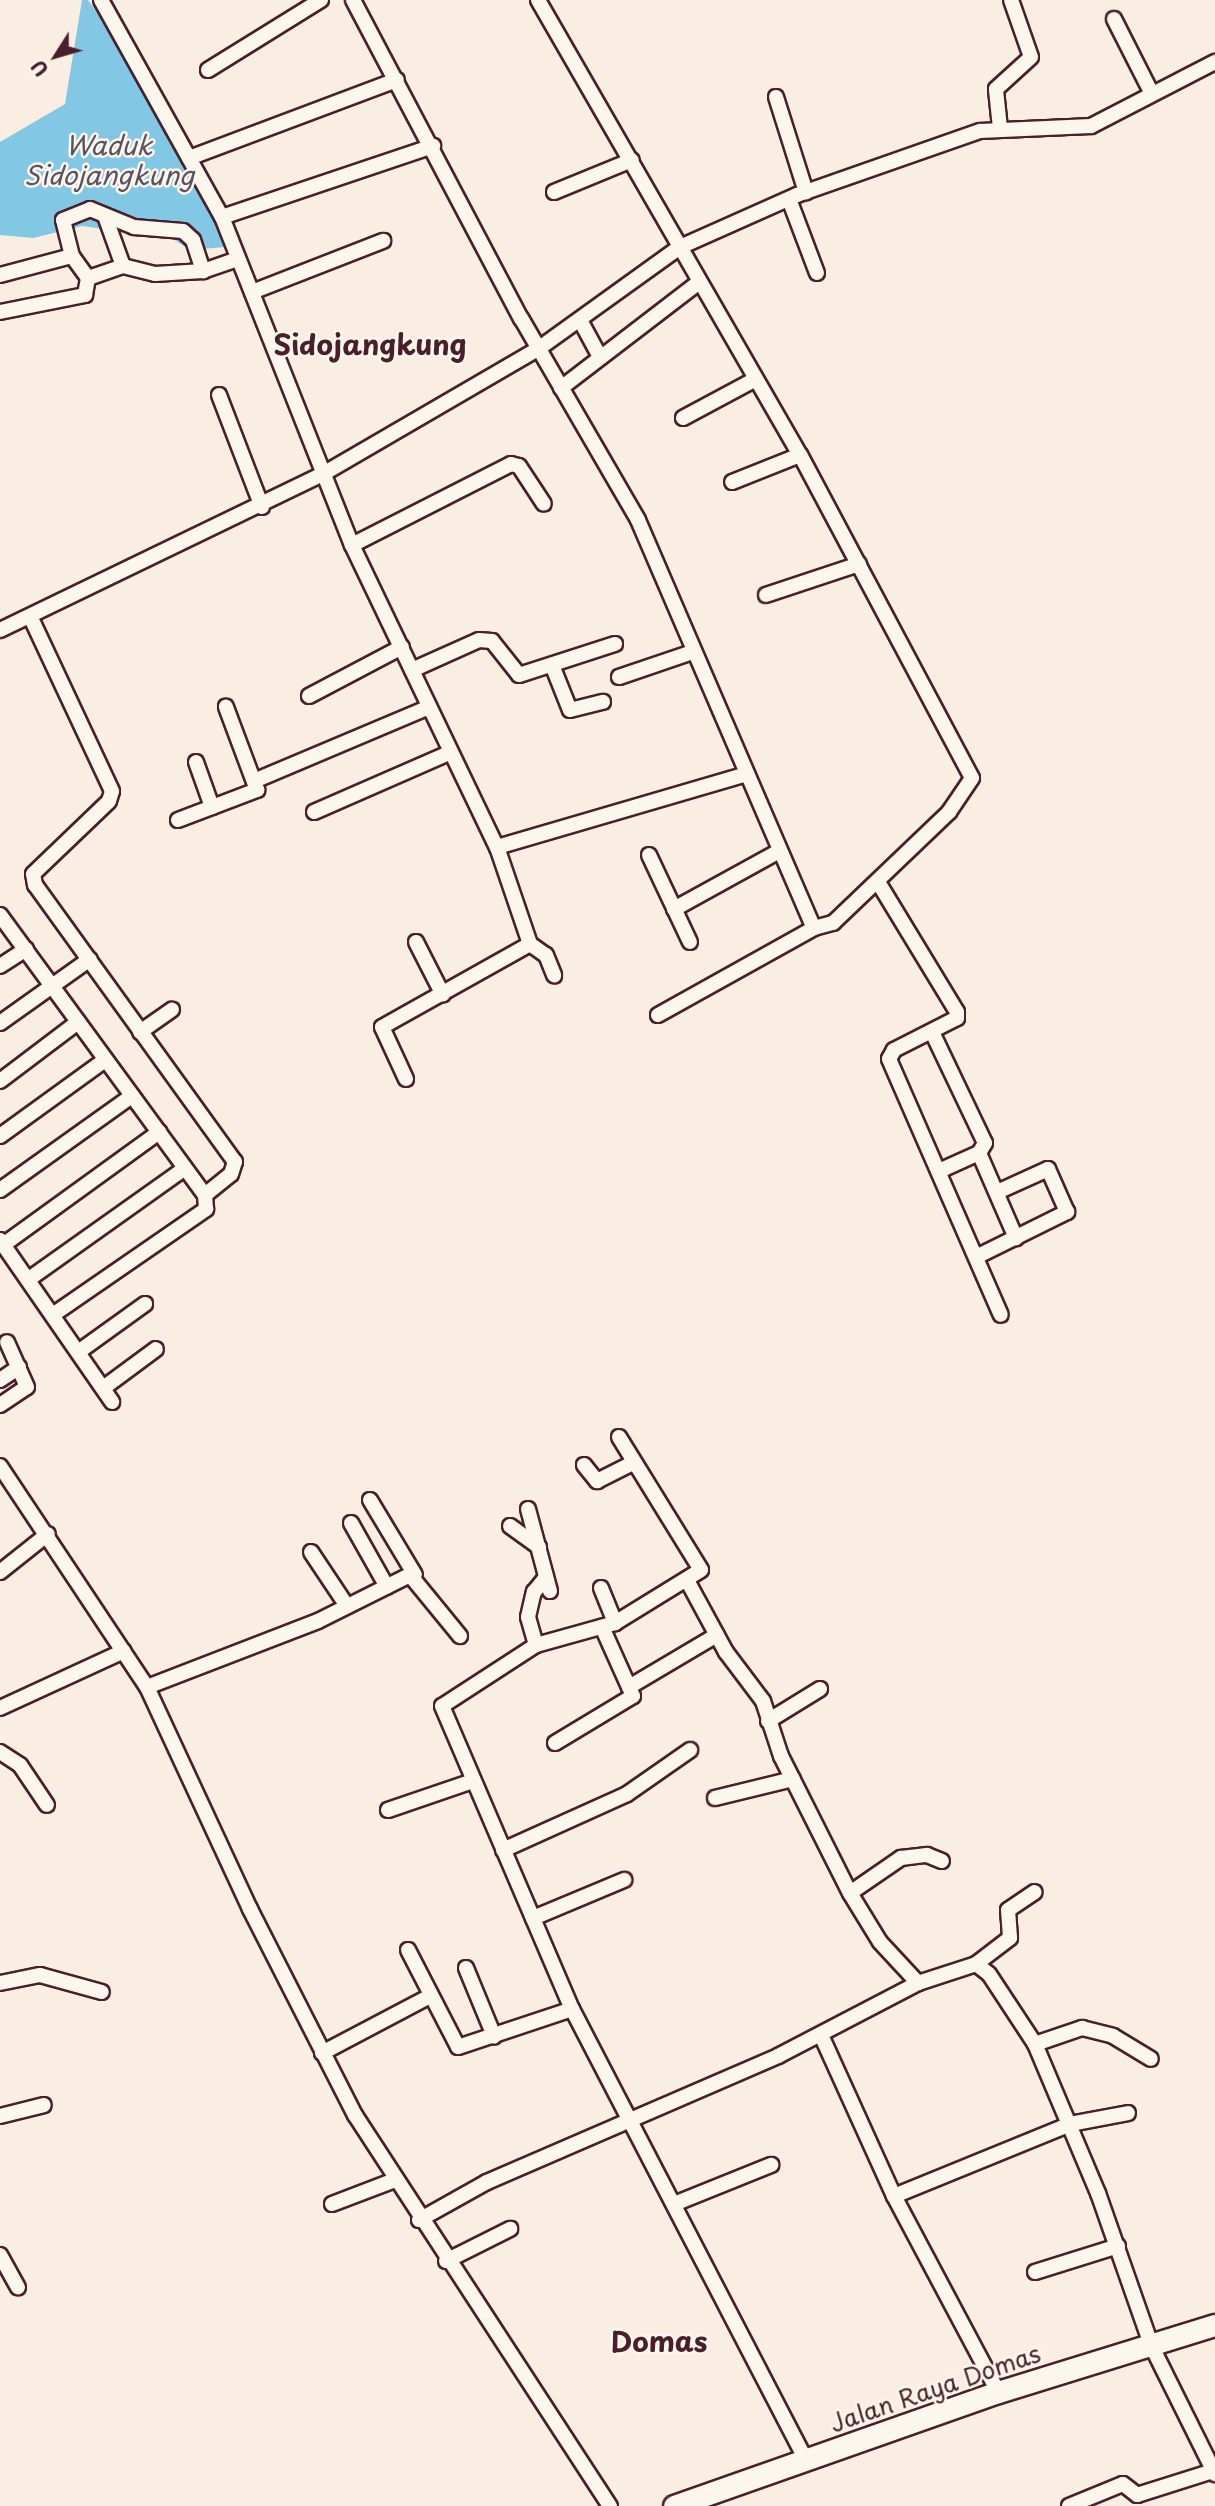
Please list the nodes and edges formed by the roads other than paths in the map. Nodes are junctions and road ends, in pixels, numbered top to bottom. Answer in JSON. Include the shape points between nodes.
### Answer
{"nodes":[{"id":1,"x":102,"y":0,"type":"edge"},
{"id":2,"x":321,"y":0,"type":"edge"},
{"id":3,"x":353,"y":0,"type":"edge"},
{"id":4,"x":538,"y":0,"type":"edge"},
{"id":5,"x":1011,"y":0,"type":"edge"},
{"id":6,"x":1114,"y":19,"type":"dead end"},
{"id":7,"x":1215,"y":62,"type":"edge"},
{"id":8,"x":208,"y":70,"type":"dead end"},
{"id":9,"x":397,"y":80,"type":"junction"},
{"id":10,"x":1152,"y":94,"type":"junction"},
{"id":11,"x":776,"y":97,"type":"dead end"},
{"id":12,"x":1000,"y":128,"type":"junction"},
{"id":13,"x":433,"y":146,"type":"junction"},
{"id":14,"x":189,"y":158,"type":"junction"},
{"id":15,"x":632,"y":160,"type":"junction"},
{"id":16,"x":554,"y":192,"type":"dead end"},
{"id":17,"x":806,"y":192,"type":"junction"},
{"id":18,"x":789,"y":199,"type":"junction"},
{"id":19,"x":105,"y":216,"type":"junction"},
{"id":20,"x":222,"y":217,"type":"junction"},
{"id":21,"x":383,"y":241,"type":"dead end"},
{"id":22,"x":680,"y":247,"type":"junction"},
{"id":23,"x":72,"y":256,"type":"junction"},
{"id":24,"x":238,"y":259,"type":"junction"},
{"id":25,"x":123,"y":266,"type":"junction"},
{"id":26,"x":203,"y":271,"type":"junction"},
{"id":27,"x":817,"y":272,"type":"dead end"},
{"id":28,"x":0,"y":275,"type":"edge"},
{"id":29,"x":88,"y":278,"type":"junction"},
{"id":30,"x":699,"y":282,"type":"junction"},
{"id":31,"x":251,"y":292,"type":"junction"},
{"id":32,"x":0,"y":313,"type":"edge"},
{"id":33,"x":580,"y":320,"type":"junction"},
{"id":34,"x":538,"y":349,"type":"junction"},
{"id":35,"x":600,"y":357,"type":"junction"},
{"id":36,"x":754,"y":380,"type":"junction"},
{"id":37,"x":561,"y":388,"type":"junction"},
{"id":38,"x":219,"y":395,"type":"dead end"},
{"id":39,"x":683,"y":418,"type":"dead end"},
{"id":40,"x":800,"y":454,"type":"junction"},
{"id":41,"x":323,"y":474,"type":"junction"},
{"id":42,"x":732,"y":482,"type":"dead end"},
{"id":43,"x":544,"y":504,"type":"dead end"},
{"id":44,"x":262,"y":507,"type":"junction"},
{"id":45,"x":352,"y":545,"type":"junction"},
{"id":46,"x":859,"y":564,"type":"junction"},
{"id":47,"x":766,"y":595,"type":"dead end"},
{"id":48,"x":30,"y":616,"type":"junction"},
{"id":49,"x":0,"y":630,"type":"edge"},
{"id":50,"x":615,"y":644,"type":"dead end"},
{"id":51,"x":402,"y":647,"type":"junction"},
{"id":52,"x":693,"y":652,"type":"junction"},
{"id":53,"x":552,"y":665,"type":"junction"},
{"id":54,"x":412,"y":670,"type":"junction"},
{"id":55,"x":619,"y":677,"type":"dead end"},
{"id":56,"x":309,"y":696,"type":"dead end"},
{"id":57,"x":603,"y":702,"type":"dead end"},
{"id":58,"x":226,"y":706,"type":"dead end"},
{"id":59,"x":427,"y":708,"type":"junction"},
{"id":60,"x":449,"y":753,"type":"junction"},
{"id":61,"x":196,"y":762,"type":"dead end"},
{"id":62,"x":743,"y":775,"type":"junction"},
{"id":63,"x":254,"y":781,"type":"junction"},
{"id":64,"x":212,"y":807,"type":"junction"},
{"id":65,"x":314,"y":812,"type":"dead end"},
{"id":66,"x":178,"y":820,"type":"dead end"},
{"id":67,"x":497,"y":847,"type":"junction"},
{"id":68,"x":779,"y":851,"type":"junction"},
{"id":69,"x":649,"y":855,"type":"dead end"},
{"id":70,"x":878,"y":882,"type":"junction"},
{"id":71,"x":674,"y":909,"type":"junction"},
{"id":72,"x":0,"y":915,"type":"edge"},
{"id":73,"x":814,"y":928,"type":"junction"},
{"id":74,"x":415,"y":942,"type":"dead end"},
{"id":75,"x":690,"y":942,"type":"dead end"},
{"id":76,"x":530,"y":944,"type":"junction"},
{"id":77,"x":26,"y":949,"type":"junction"},
{"id":78,"x":90,"y":959,"type":"junction"},
{"id":79,"x":0,"y":966,"type":"edge"},
{"id":80,"x":554,"y":975,"type":"dead end"},
{"id":81,"x":52,"y":985,"type":"junction"},
{"id":82,"x":443,"y":995,"type":"junction"},
{"id":83,"x":172,"y":1010,"type":"dead end"},
{"id":84,"x":658,"y":1015,"type":"dead end"},
{"id":85,"x":78,"y":1022,"type":"junction"},
{"id":86,"x":0,"y":1023,"type":"edge"},
{"id":87,"x":140,"y":1032,"type":"junction"},
{"id":88,"x":932,"y":1032,"type":"junction"},
{"id":89,"x":105,"y":1060,"type":"junction"},
{"id":90,"x":406,"y":1079,"type":"dead end"},
{"id":91,"x":0,"y":1081,"type":"edge"},
{"id":92,"x":132,"y":1096,"type":"junction"},
{"id":93,"x":159,"y":1132,"type":"junction"},
{"id":94,"x":0,"y":1136,"type":"edge"},
{"id":95,"x":979,"y":1153,"type":"junction"},
{"id":96,"x":185,"y":1168,"type":"junction"},
{"id":97,"x":939,"y":1171,"type":"junction"},
{"id":98,"x":0,"y":1190,"type":"edge"},
{"id":99,"x":997,"y":1192,"type":"junction"},
{"id":100,"x":205,"y":1195,"type":"junction"},
{"id":101,"x":1016,"y":1238,"type":"junction"},
{"id":102,"x":2,"y":1242,"type":"edge"},
{"id":103,"x":976,"y":1257,"type":"junction"},
{"id":104,"x":29,"y":1279,"type":"junction"},
{"id":105,"x":145,"y":1304,"type":"dead end"},
{"id":106,"x":54,"y":1314,"type":"junction"},
{"id":107,"x":1001,"y":1315,"type":"dead end"},
{"id":108,"x":6,"y":1342,"type":"dead end"},
{"id":109,"x":156,"y":1349,"type":"dead end"},
{"id":110,"x":81,"y":1350,"type":"junction"},
{"id":111,"x":19,"y":1367,"type":"junction"},
{"id":112,"x":0,"y":1380,"type":"edge"},
{"id":113,"x":106,"y":1386,"type":"junction"},
{"id":114,"x":112,"y":1402,"type":"dead end"},
{"id":115,"x":0,"y":1405,"type":"edge"},
{"id":116,"x":619,"y":1437,"type":"dead end"},
{"id":117,"x":633,"y":1463,"type":"junction"},
{"id":118,"x":584,"y":1465,"type":"dead end"},
{"id":119,"x":0,"y":1466,"type":"edge"},
{"id":120,"x":370,"y":1500,"type":"dead end"},
{"id":121,"x":528,"y":1509,"type":"dead end"},
{"id":122,"x":351,"y":1523,"type":"dead end"},
{"id":123,"x":510,"y":1526,"type":"dead end"},
{"id":124,"x":48,"y":1534,"type":"junction"},
{"id":125,"x":539,"y":1547,"type":"junction"},
{"id":126,"x":311,"y":1552,"type":"dead end"},
{"id":127,"x":0,"y":1573,"type":"edge"},
{"id":128,"x":415,"y":1575,"type":"junction"},
{"id":129,"x":688,"y":1581,"type":"junction"},
{"id":130,"x":387,"y":1587,"type":"junction"},
{"id":131,"x":601,"y":1588,"type":"dead end"},
{"id":132,"x":347,"y":1606,"type":"junction"},
{"id":133,"x":608,"y":1625,"type":"junction"},
{"id":134,"x":717,"y":1634,"type":"junction"},
{"id":135,"x":460,"y":1636,"type":"dead end"},
{"id":136,"x":536,"y":1645,"type":"junction"},
{"id":137,"x":124,"y":1651,"type":"junction"},
{"id":138,"x":148,"y":1687,"type":"junction"},
{"id":139,"x":629,"y":1687,"type":"junction"},
{"id":140,"x":820,"y":1689,"type":"dead end"},
{"id":141,"x":0,"y":1708,"type":"edge"},
{"id":142,"x":768,"y":1721,"type":"junction"},
{"id":143,"x":555,"y":1743,"type":"dead end"},
{"id":144,"x":690,"y":1750,"type":"dead end"},
{"id":145,"x":0,"y":1752,"type":"edge"},
{"id":146,"x":793,"y":1779,"type":"junction"},
{"id":147,"x":473,"y":1781,"type":"junction"},
{"id":148,"x":715,"y":1798,"type":"dead end"},
{"id":149,"x":47,"y":1805,"type":"dead end"},
{"id":150,"x":388,"y":1810,"type":"dead end"},
{"id":151,"x":503,"y":1850,"type":"junction"},
{"id":152,"x":942,"y":1861,"type":"dead end"},
{"id":153,"x":624,"y":1880,"type":"dead end"},
{"id":154,"x":1035,"y":1892,"type":"dead end"},
{"id":155,"x":850,"y":1893,"type":"junction"},
{"id":156,"x":533,"y":1918,"type":"junction"},
{"id":157,"x":408,"y":1950,"type":"dead end"},
{"id":158,"x":975,"y":1964,"type":"junction"},
{"id":159,"x":466,"y":1968,"type":"dead end"},
{"id":160,"x":0,"y":1983,"type":"edge"},
{"id":161,"x":918,"y":1983,"type":"junction"},
{"id":162,"x":102,"y":1992,"type":"dead end"},
{"id":163,"x":430,"y":1996,"type":"junction"},
{"id":164,"x":572,"y":2009,"type":"junction"},
{"id":165,"x":821,"y":2035,"type":"junction"},
{"id":166,"x":494,"y":2036,"type":"junction"},
{"id":167,"x":1031,"y":2037,"type":"junction"},
{"id":168,"x":322,"y":2053,"type":"junction"},
{"id":169,"x":1151,"y":2059,"type":"dead end"},
{"id":170,"x":44,"y":2105,"type":"dead end"},
{"id":171,"x":1128,"y":2113,"type":"dead end"},
{"id":172,"x":0,"y":2116,"type":"edge"},
{"id":173,"x":629,"y":2120,"type":"junction"},
{"id":174,"x":1070,"y":2124,"type":"junction"},
{"id":175,"x":771,"y":2165,"type":"dead end"},
{"id":176,"x":395,"y":2180,"type":"junction"},
{"id":177,"x":894,"y":2196,"type":"junction"},
{"id":178,"x":332,"y":2204,"type":"dead end"},
{"id":179,"x":674,"y":2204,"type":"junction"},
{"id":180,"x":419,"y":2220,"type":"junction"},
{"id":181,"x":510,"y":2229,"type":"dead end"},
{"id":182,"x":1118,"y":2246,"type":"junction"},
{"id":183,"x":0,"y":2255,"type":"edge"},
{"id":184,"x":446,"y":2260,"type":"junction"},
{"id":185,"x":1035,"y":2272,"type":"dead end"},
{"id":186,"x":18,"y":2287,"type":"dead end"},
{"id":187,"x":1215,"y":2325,"type":"edge"},
{"id":188,"x":1153,"y":2347,"type":"junction"},
{"id":189,"x":998,"y":2392,"type":"junction"},
{"id":190,"x":806,"y":2460,"type":"junction"},
{"id":191,"x":1214,"y":2473,"type":"edge"},
{"id":192,"x":610,"y":2506,"type":"edge"},
{"id":193,"x":674,"y":2506,"type":"edge"},
{"id":194,"x":1069,"y":2506,"type":"edge"}],
"edges":[{"from":1,"to":14,"type":"street"},
{"from":2,"to":8,"type":"street"},
{"from":3,"to":9,"type":"street"},
{"from":4,"to":15,"type":"street"},
{"from":5,"to":12,"type":"street","via":[[1031,57],[996,89]]},
{"from":6,"to":10,"type":"street"},
{"from":7,"to":10,"type":"street"},
{"from":9,"to":13,"type":"street"},
{"from":9,"to":14,"type":"street"},
{"from":10,"to":12,"type":"street","via":[[1091,126]]},
{"from":11,"to":17,"type":"street"},
{"from":12,"to":17,"type":"street"},
{"from":13,"to":20,"type":"street"},
{"from":13,"to":34,"type":"street"},
{"from":14,"to":20,"type":"street"},
{"from":15,"to":16,"type":"street"},
{"from":15,"to":22,"type":"street"},
{"from":17,"to":18,"type":"street"},
{"from":18,"to":22,"type":"street"},
{"from":18,"to":27,"type":"street"},
{"from":19,"to":23,"type":"street","via":[[90,209],[66,216]]},
{"from":19,"to":25,"type":"street"},
{"from":19,"to":26,"type":"street","via":[[134,227],[183,231],[193,240]]},
{"from":20,"to":24,"type":"street"},
{"from":21,"to":31,"type":"street"},
{"from":22,"to":30,"type":"street"},
{"from":22,"to":33,"type":"street"},
{"from":23,"to":28,"type":"street"},
{"from":23,"to":29,"type":"street"},
{"from":24,"to":26,"type":"street"},
{"from":24,"to":31,"type":"street"},
{"from":25,"to":26,"type":"street","via":[[155,274]]},
{"from":25,"to":29,"type":"street"},
{"from":29,"to":32,"type":"street","via":[[85,296]]},
{"from":30,"to":35,"type":"street"},
{"from":30,"to":36,"type":"street"},
{"from":31,"to":41,"type":"street"},
{"from":33,"to":34,"type":"street"},
{"from":33,"to":35,"type":"street"},
{"from":34,"to":37,"type":"street"},
{"from":34,"to":41,"type":"street"},
{"from":35,"to":37,"type":"street"},
{"from":36,"to":39,"type":"street"},
{"from":36,"to":40,"type":"street"},
{"from":37,"to":52,"type":"street","via":[[638,520]]},
{"from":38,"to":44,"type":"street"},
{"from":40,"to":42,"type":"street"},
{"from":40,"to":46,"type":"street"},
{"from":41,"to":44,"type":"street"},
{"from":41,"to":45,"type":"street"},
{"from":43,"to":45,"type":"street","via":[[519,466],[511,464]]},
{"from":44,"to":48,"type":"street"},
{"from":45,"to":51,"type":"street"},
{"from":46,"to":47,"type":"street"},
{"from":46,"to":70,"type":"street","via":[[972,778],[949,812]]},
{"from":48,"to":49,"type":"street"},
{"from":48,"to":78,"type":"street","via":[[113,791],[33,878]]},
{"from":50,"to":53,"type":"street"},
{"from":51,"to":54,"type":"street"},
{"from":51,"to":56,"type":"street"},
{"from":52,"to":55,"type":"street"},
{"from":52,"to":62,"type":"street"},
{"from":53,"to":54,"type":"street","via":[[519,675],[486,640]]},
{"from":53,"to":57,"type":"street","via":[[570,710]]},
{"from":54,"to":59,"type":"street"},
{"from":58,"to":63,"type":"street"},
{"from":59,"to":60,"type":"street"},
{"from":59,"to":63,"type":"street"},
{"from":60,"to":65,"type":"street"},
{"from":60,"to":67,"type":"street"},
{"from":61,"to":64,"type":"street"},
{"from":62,"to":67,"type":"street"},
{"from":62,"to":68,"type":"street"},
{"from":63,"to":64,"type":"street","via":[[257,790]]},
{"from":64,"to":66,"type":"street"},
{"from":67,"to":76,"type":"street"},
{"from":68,"to":71,"type":"street"},
{"from":68,"to":73,"type":"street"},
{"from":69,"to":71,"type":"street"},
{"from":70,"to":73,"type":"street","via":[[833,923]]},
{"from":70,"to":88,"type":"street","via":[[957,1012],[957,1018]]},
{"from":71,"to":75,"type":"street"},
{"from":72,"to":77,"type":"street"},
{"from":73,"to":84,"type":"street"},
{"from":74,"to":82,"type":"street"},
{"from":76,"to":80,"type":"street","via":[[546,956]]},
{"from":76,"to":82,"type":"street"},
{"from":77,"to":79,"type":"street"},
{"from":77,"to":81,"type":"street"},
{"from":78,"to":81,"type":"street"},
{"from":78,"to":87,"type":"street"},
{"from":81,"to":85,"type":"street"},
{"from":81,"to":86,"type":"street"},
{"from":82,"to":90,"type":"street","via":[[380,1031]]},
{"from":83,"to":87,"type":"street"},
{"from":85,"to":89,"type":"street"},
{"from":85,"to":91,"type":"street"},
{"from":87,"to":100,"type":"street","via":[[235,1162],[231,1174]]},
{"from":88,"to":95,"type":"street","via":[[985,1143]]},
{"from":88,"to":97,"type":"street","via":[[894,1050],[889,1059]]},
{"from":89,"to":92,"type":"street"},
{"from":89,"to":94,"type":"street"},
{"from":92,"to":93,"type":"street"},
{"from":92,"to":98,"type":"street"},
{"from":93,"to":96,"type":"street"},
{"from":93,"to":102,"type":"street"},
{"from":95,"to":97,"type":"street"},
{"from":95,"to":99,"type":"street"},
{"from":96,"to":100,"type":"street"},
{"from":96,"to":104,"type":"street"},
{"from":97,"to":103,"type":"street"},
{"from":99,"to":101,"type":"street"},
{"from":99,"to":101,"type":"street","via":[[1048,1169],[1065,1200],[1065,1215]]},
{"from":100,"to":106,"type":"street","via":[[206,1209]]},
{"from":101,"to":103,"type":"street"},
{"from":102,"to":104,"type":"street"},
{"from":103,"to":107,"type":"street"},
{"from":104,"to":106,"type":"street"},
{"from":105,"to":110,"type":"street"},
{"from":106,"to":110,"type":"street"},
{"from":108,"to":111,"type":"street"},
{"from":109,"to":113,"type":"street"},
{"from":110,"to":113,"type":"street"},
{"from":111,"to":112,"type":"street"},
{"from":111,"to":115,"type":"street","via":[[27,1387]]},
{"from":113,"to":114,"type":"street"},
{"from":116,"to":117,"type":"street"},
{"from":117,"to":118,"type":"street","via":[[597,1481]]},
{"from":117,"to":129,"type":"street","via":[[700,1566]]},
{"from":119,"to":124,"type":"street"},
{"from":120,"to":128,"type":"street"},
{"from":121,"to":125,"type":"street"},
{"from":122,"to":130,"type":"street"},
{"from":123,"to":125,"type":"street"},
{"from":124,"to":127,"type":"street"},
{"from":124,"to":137,"type":"street"},
{"from":125,"to":136,"type":"street","via":[[548,1584],[537,1585],[528,1617]]},
{"from":126,"to":132,"type":"street"},
{"from":128,"to":130,"type":"street"},
{"from":128,"to":135,"type":"street"},
{"from":129,"to":133,"type":"street"},
{"from":129,"to":134,"type":"street"},
{"from":130,"to":132,"type":"street"},
{"from":131,"to":133,"type":"street"},
{"from":132,"to":138,"type":"street"},
{"from":133,"to":136,"type":"street"},
{"from":133,"to":139,"type":"street"},
{"from":134,"to":139,"type":"street"},
{"from":134,"to":142,"type":"street","via":[[761,1697]]},
{"from":136,"to":147,"type":"street","via":[[442,1706]]},
{"from":137,"to":138,"type":"street"},
{"from":137,"to":141,"type":"street"},
{"from":138,"to":168,"type":"street"},
{"from":139,"to":143,"type":"street","via":[[633,1696],[627,1703]]},
{"from":140,"to":142,"type":"street"},
{"from":142,"to":146,"type":"street"},
{"from":144,"to":151,"type":"street","via":[[627,1794]]},
{"from":145,"to":149,"type":"street","via":[[20,1765]]},
{"from":146,"to":148,"type":"street"},
{"from":146,"to":155,"type":"street"},
{"from":147,"to":150,"type":"street"},
{"from":147,"to":151,"type":"street"},
{"from":151,"to":156,"type":"street"},
{"from":152,"to":155,"type":"street","via":[[927,1855],[901,1858]]},
{"from":153,"to":156,"type":"street"},
{"from":154,"to":158,"type":"street","via":[[1008,1910],[1010,1938]]},
{"from":155,"to":161,"type":"street","via":[[880,1942]]},
{"from":156,"to":164,"type":"street"},
{"from":157,"to":163,"type":"street"},
{"from":158,"to":161,"type":"street"},
{"from":158,"to":167,"type":"street","via":[[989,1974]]},
{"from":159,"to":166,"type":"street"},
{"from":160,"to":162,"type":"street","via":[[40,1975]]},
{"from":161,"to":165,"type":"street"},
{"from":163,"to":166,"type":"street","via":[[458,2047]]},
{"from":163,"to":168,"type":"street"},
{"from":164,"to":166,"type":"street"},
{"from":164,"to":173,"type":"street"},
{"from":165,"to":173,"type":"street"},
{"from":165,"to":177,"type":"street"},
{"from":167,"to":169,"type":"street","via":[[1082,2028],[1113,2036]]},
{"from":167,"to":174,"type":"street"},
{"from":168,"to":176,"type":"street"},
{"from":170,"to":172,"type":"street"},
{"from":171,"to":174,"type":"street"},
{"from":173,"to":179,"type":"street"},
{"from":173,"to":180,"type":"street","via":[[487,2182]]},
{"from":174,"to":177,"type":"street"},
{"from":174,"to":182,"type":"street"},
{"from":175,"to":179,"type":"street"},
{"from":176,"to":178,"type":"street"},
{"from":176,"to":180,"type":"street"},
{"from":177,"to":189,"type":"street"},
{"from":179,"to":190,"type":"street"},
{"from":180,"to":184,"type":"street"},
{"from":181,"to":184,"type":"street"},
{"from":182,"to":185,"type":"street"},
{"from":182,"to":188,"type":"street"},
{"from":183,"to":186,"type":"street"},
{"from":184,"to":192,"type":"street"},
{"from":187,"to":188,"type":"highway","name":"Jalan Raya Domas"},
{"from":188,"to":189,"type":"highway","name":"Jalan Raya Domas"},
{"from":188,"to":191,"type":"street"},
{"from":189,"to":190,"type":"highway","name":"Jalan Raya Domas"},
{"from":190,"to":193,"type":"highway","name":"Jalan Raya Domas"},
{"from":191,"to":194,"type":"street","via":[[1137,2495],[1124,2484]]}]}
